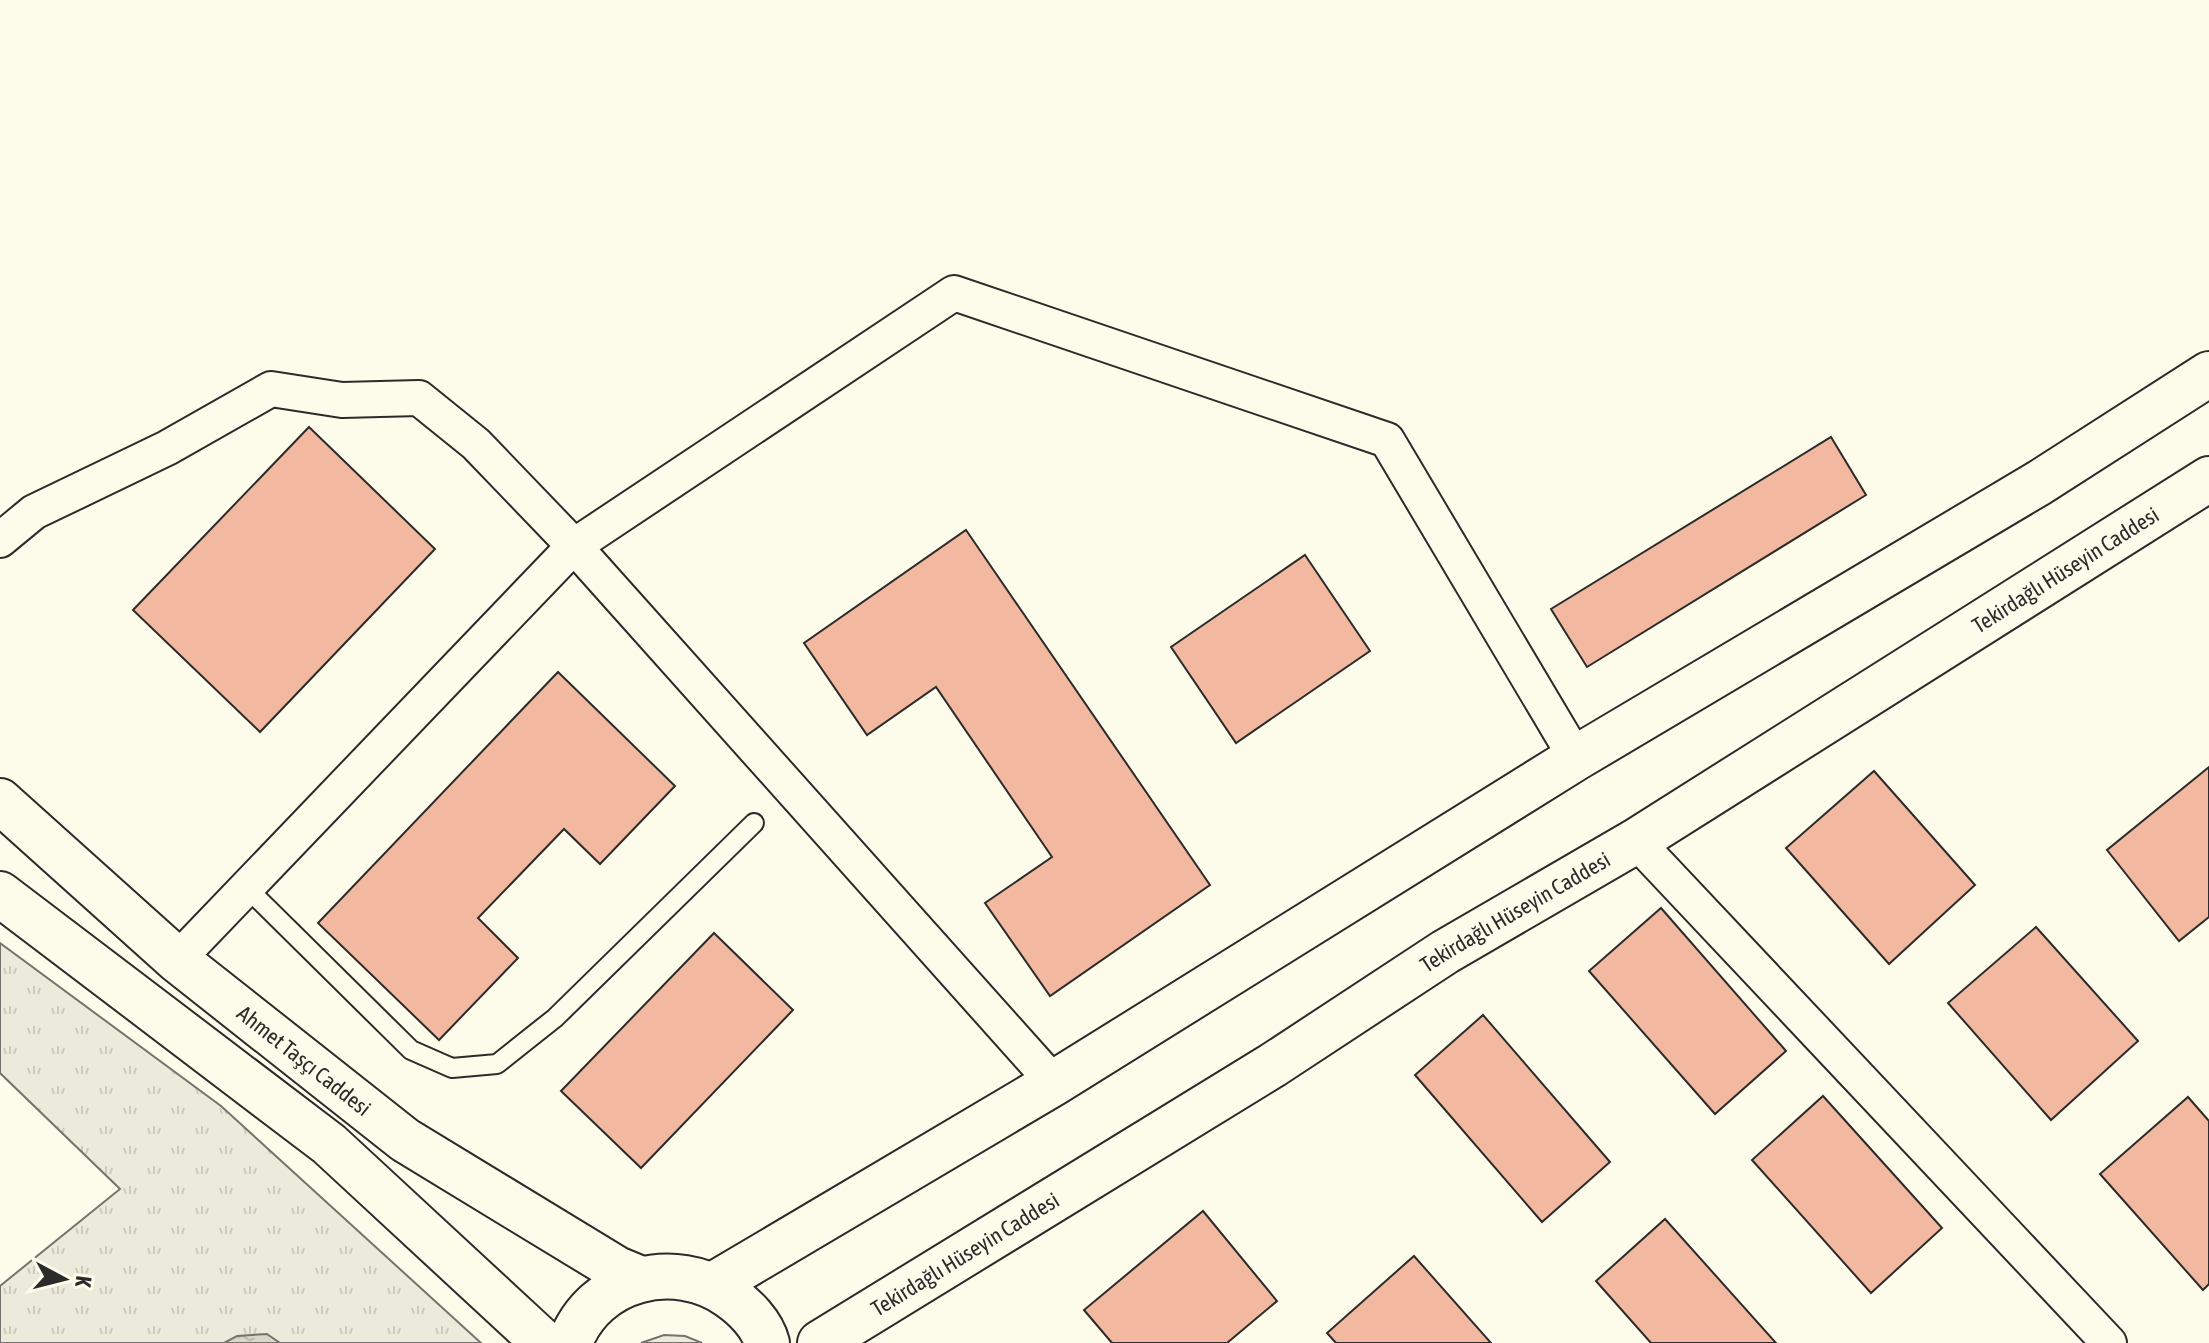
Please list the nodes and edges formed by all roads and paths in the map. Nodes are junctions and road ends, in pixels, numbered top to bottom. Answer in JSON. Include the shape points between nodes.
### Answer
{"nodes":[{"id":1,"x":2209,"y":374,"type":"edge"},
{"id":2,"x":2209,"y":479,"type":"edge"},
{"id":3,"x":0,"y":540,"type":"edge"},
{"id":4,"x":574,"y":546,"type":"junction"},
{"id":5,"x":1576,"y":758,"type":"junction"},
{"id":6,"x":0,"y":801,"type":"edge"},
{"id":7,"x":754,"y":823,"type":"dead end"},
{"id":8,"x":1636,"y":841,"type":"junction"},
{"id":9,"x":246,"y":887,"type":"junction"},
{"id":10,"x":0,"y":894,"type":"edge"},
{"id":11,"x":177,"y":960,"type":"junction"},
{"id":12,"x":1054,"y":1083,"type":"junction"},
{"id":13,"x":641,"y":1279,"type":"junction"},
{"id":14,"x":713,"y":1285,"type":"junction"},
{"id":15,"x":544,"y":1343,"type":"edge"},
{"id":16,"x":570,"y":1343,"type":"edge"},
{"id":17,"x":767,"y":1343,"type":"edge"},
{"id":18,"x":820,"y":1343,"type":"edge"},
{"id":19,"x":2109,"y":1343,"type":"edge"}],
"edges":[{"from":1,"to":5,"type":"main road","via":[[2039,483]]},
{"from":2,"to":8,"type":"main road","name":"Tekirdağlı Hüseyin Caddesi"},
{"from":3,"to":4,"type":"street","via":[[34,512],[167,448],[271,389],[342,400],[419,398],[476,444]]},
{"from":4,"to":5,"type":"street","via":[[954,293],[1387,440]]},
{"from":4,"to":9,"type":"street"},
{"from":4,"to":12,"type":"street"},
{"from":5,"to":12,"type":"main road"},
{"from":6,"to":11,"type":"main road","name":"Ahmet Taşçı Caddesi"},
{"from":7,"to":9,"type":"lane","via":[[555,1018],[497,1064],[452,1068],[411,1050]]},
{"from":8,"to":18,"type":"main road","name":"Tekirdağlı Hüseyin Caddesi","via":[[1445,952],[1273,1065]]},
{"from":8,"to":19,"type":"street"},
{"from":9,"to":11,"type":"street"},
{"from":10,"to":15,"type":"main road","via":[[329,1144]]},
{"from":11,"to":13,"type":"main road","name":"Ahmet Taşçı Caddesi","via":[[405,1140]]},
{"from":12,"to":14,"type":"main road"},
{"from":13,"to":14,"type":"main road","via":[[665,1275]]},
{"from":13,"to":16,"type":"main road","via":[[614,1290],[591,1309]]},
{"from":14,"to":17,"type":"main road","via":[[743,1305]]}]}
